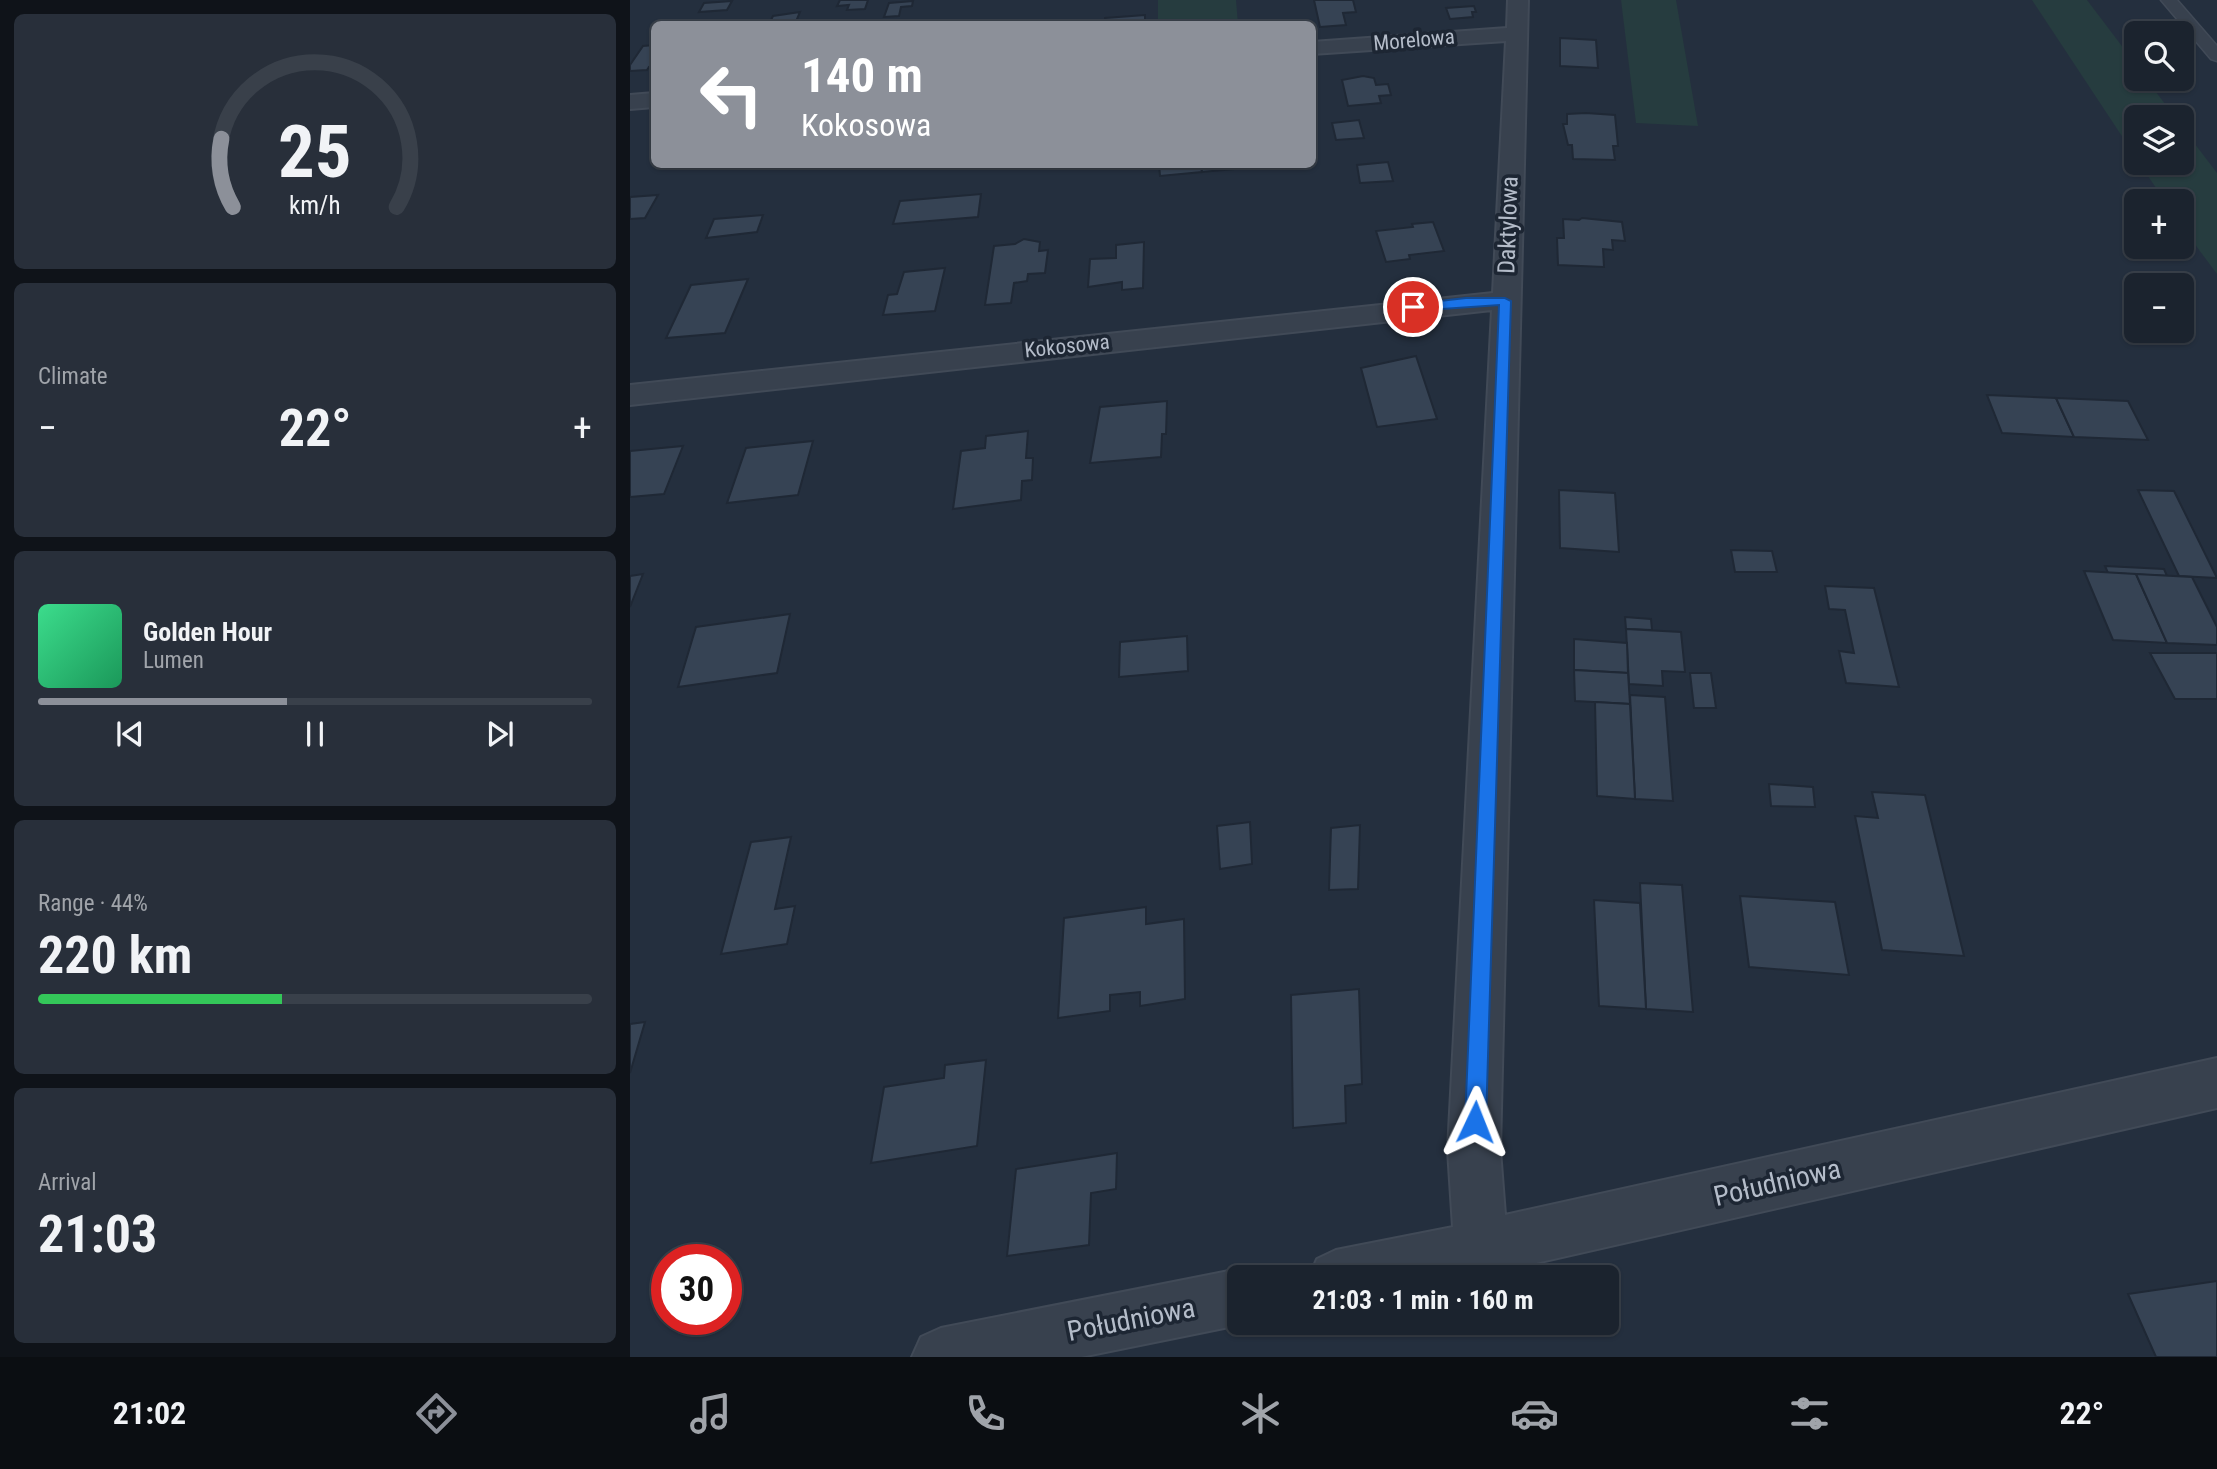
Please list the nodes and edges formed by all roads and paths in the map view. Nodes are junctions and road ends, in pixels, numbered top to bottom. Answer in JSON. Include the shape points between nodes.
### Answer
{"nodes":[{"id":1,"x":2168,"y":0,"type":"edge"},
{"id":2,"x":1517,"y":17,"type":"edge"},
{"id":3,"x":1316,"y":47,"type":"edge"},
{"id":4,"x":2217,"y":56,"type":"edge"},
{"id":5,"x":651,"y":100,"type":"edge"},
{"id":6,"x":630,"y":102,"type":"edge"},
{"id":7,"x":1505,"y":301,"type":"junction"},
{"id":8,"x":630,"y":395,"type":"edge"},
{"id":9,"x":2217,"y":1083,"type":"edge"},
{"id":10,"x":1481,"y":1248,"type":"junction"},
{"id":11,"x":1399,"y":1265,"type":"edge"},
{"id":12,"x":1227,"y":1299,"type":"edge"},
{"id":13,"x":941,"y":1357,"type":"edge"}],
"edges":[{"from":1,"to":4,"type":"lane"},
{"from":2,"to":3,"type":"street","name":"Morelowa"},
{"from":2,"to":7,"type":"street","name":"Daktylowa"},
{"from":5,"to":6,"type":"street"},
{"from":7,"to":8,"type":"street","name":"Kokosowa"},
{"from":7,"to":10,"type":"street","name":"Daktylowa","via":[[1474,1150]]},
{"from":9,"to":10,"type":"street","name":"Południowa"},
{"from":10,"to":11,"type":"street","name":"Południowa"},
{"from":12,"to":13,"type":"street","name":"Południowa"}]}
